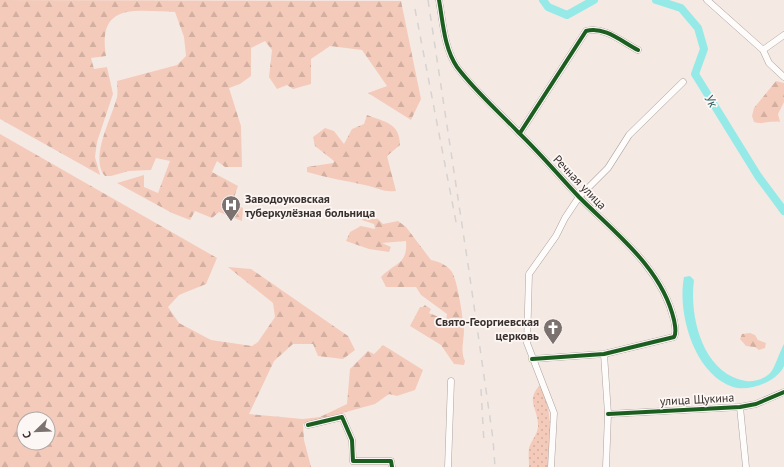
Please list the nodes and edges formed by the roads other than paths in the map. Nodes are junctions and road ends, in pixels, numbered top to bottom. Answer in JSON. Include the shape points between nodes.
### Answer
{"nodes":[{"id":1,"x":439,"y":0,"type":"edge"},
{"id":2,"x":707,"y":0,"type":"edge"},
{"id":3,"x":784,"y":35,"type":"edge"},
{"id":4,"x":638,"y":50,"type":"dead end"},
{"id":5,"x":763,"y":50,"type":"junction"},
{"id":6,"x":784,"y":77,"type":"edge"},
{"id":7,"x":682,"y":82,"type":"dead end"},
{"id":8,"x":520,"y":133,"type":"junction"},
{"id":9,"x":579,"y":197,"type":"junction"},
{"id":10,"x":604,"y":354,"type":"junction"},
{"id":11,"x":532,"y":359,"type":"junction"},
{"id":12,"x":451,"y":381,"type":"dead end"},
{"id":13,"x":784,"y":392,"type":"edge"},
{"id":14,"x":740,"y":407,"type":"junction"},
{"id":15,"x":608,"y":414,"type":"junction"},
{"id":16,"x":308,"y":425,"type":"dead end"},
{"id":17,"x":392,"y":467,"type":"edge"},
{"id":18,"x":448,"y":467,"type":"edge"},
{"id":19,"x":552,"y":467,"type":"edge"},
{"id":20,"x":606,"y":467,"type":"edge"},
{"id":21,"x":746,"y":467,"type":"edge"}],
"edges":[{"from":1,"to":8,"type":"street","name":"Речная улица","via":[[444,33],[456,65],[473,86]]},
{"from":2,"to":5,"type":"street"},
{"from":3,"to":5,"type":"street"},
{"from":4,"to":8,"type":"street","via":[[598,30],[586,31]]},
{"from":5,"to":6,"type":"street","via":[[769,63]]},
{"from":7,"to":9,"type":"street","via":[[629,135],[608,168]]},
{"from":8,"to":9,"type":"street","name":"Речная улица"},
{"from":9,"to":10,"type":"street","name":"Речная улица","via":[[630,246],[655,279],[670,304],[676,331],[674,337]]},
{"from":9,"to":11,"type":"street","via":[[529,274],[528,342]]},
{"from":10,"to":11,"type":"street"},
{"from":10,"to":15,"type":"street"},
{"from":11,"to":19,"type":"street","via":[[554,412]]},
{"from":12,"to":18,"type":"street"},
{"from":13,"to":14,"type":"street","name":"улица Щукина","via":[[756,404]]},
{"from":14,"to":15,"type":"street","name":"улица Щукина"},
{"from":14,"to":21,"type":"street"},
{"from":15,"to":20,"type":"street"},
{"from":16,"to":17,"type":"street","via":[[342,417],[352,440],[353,461],[391,461]]}]}
